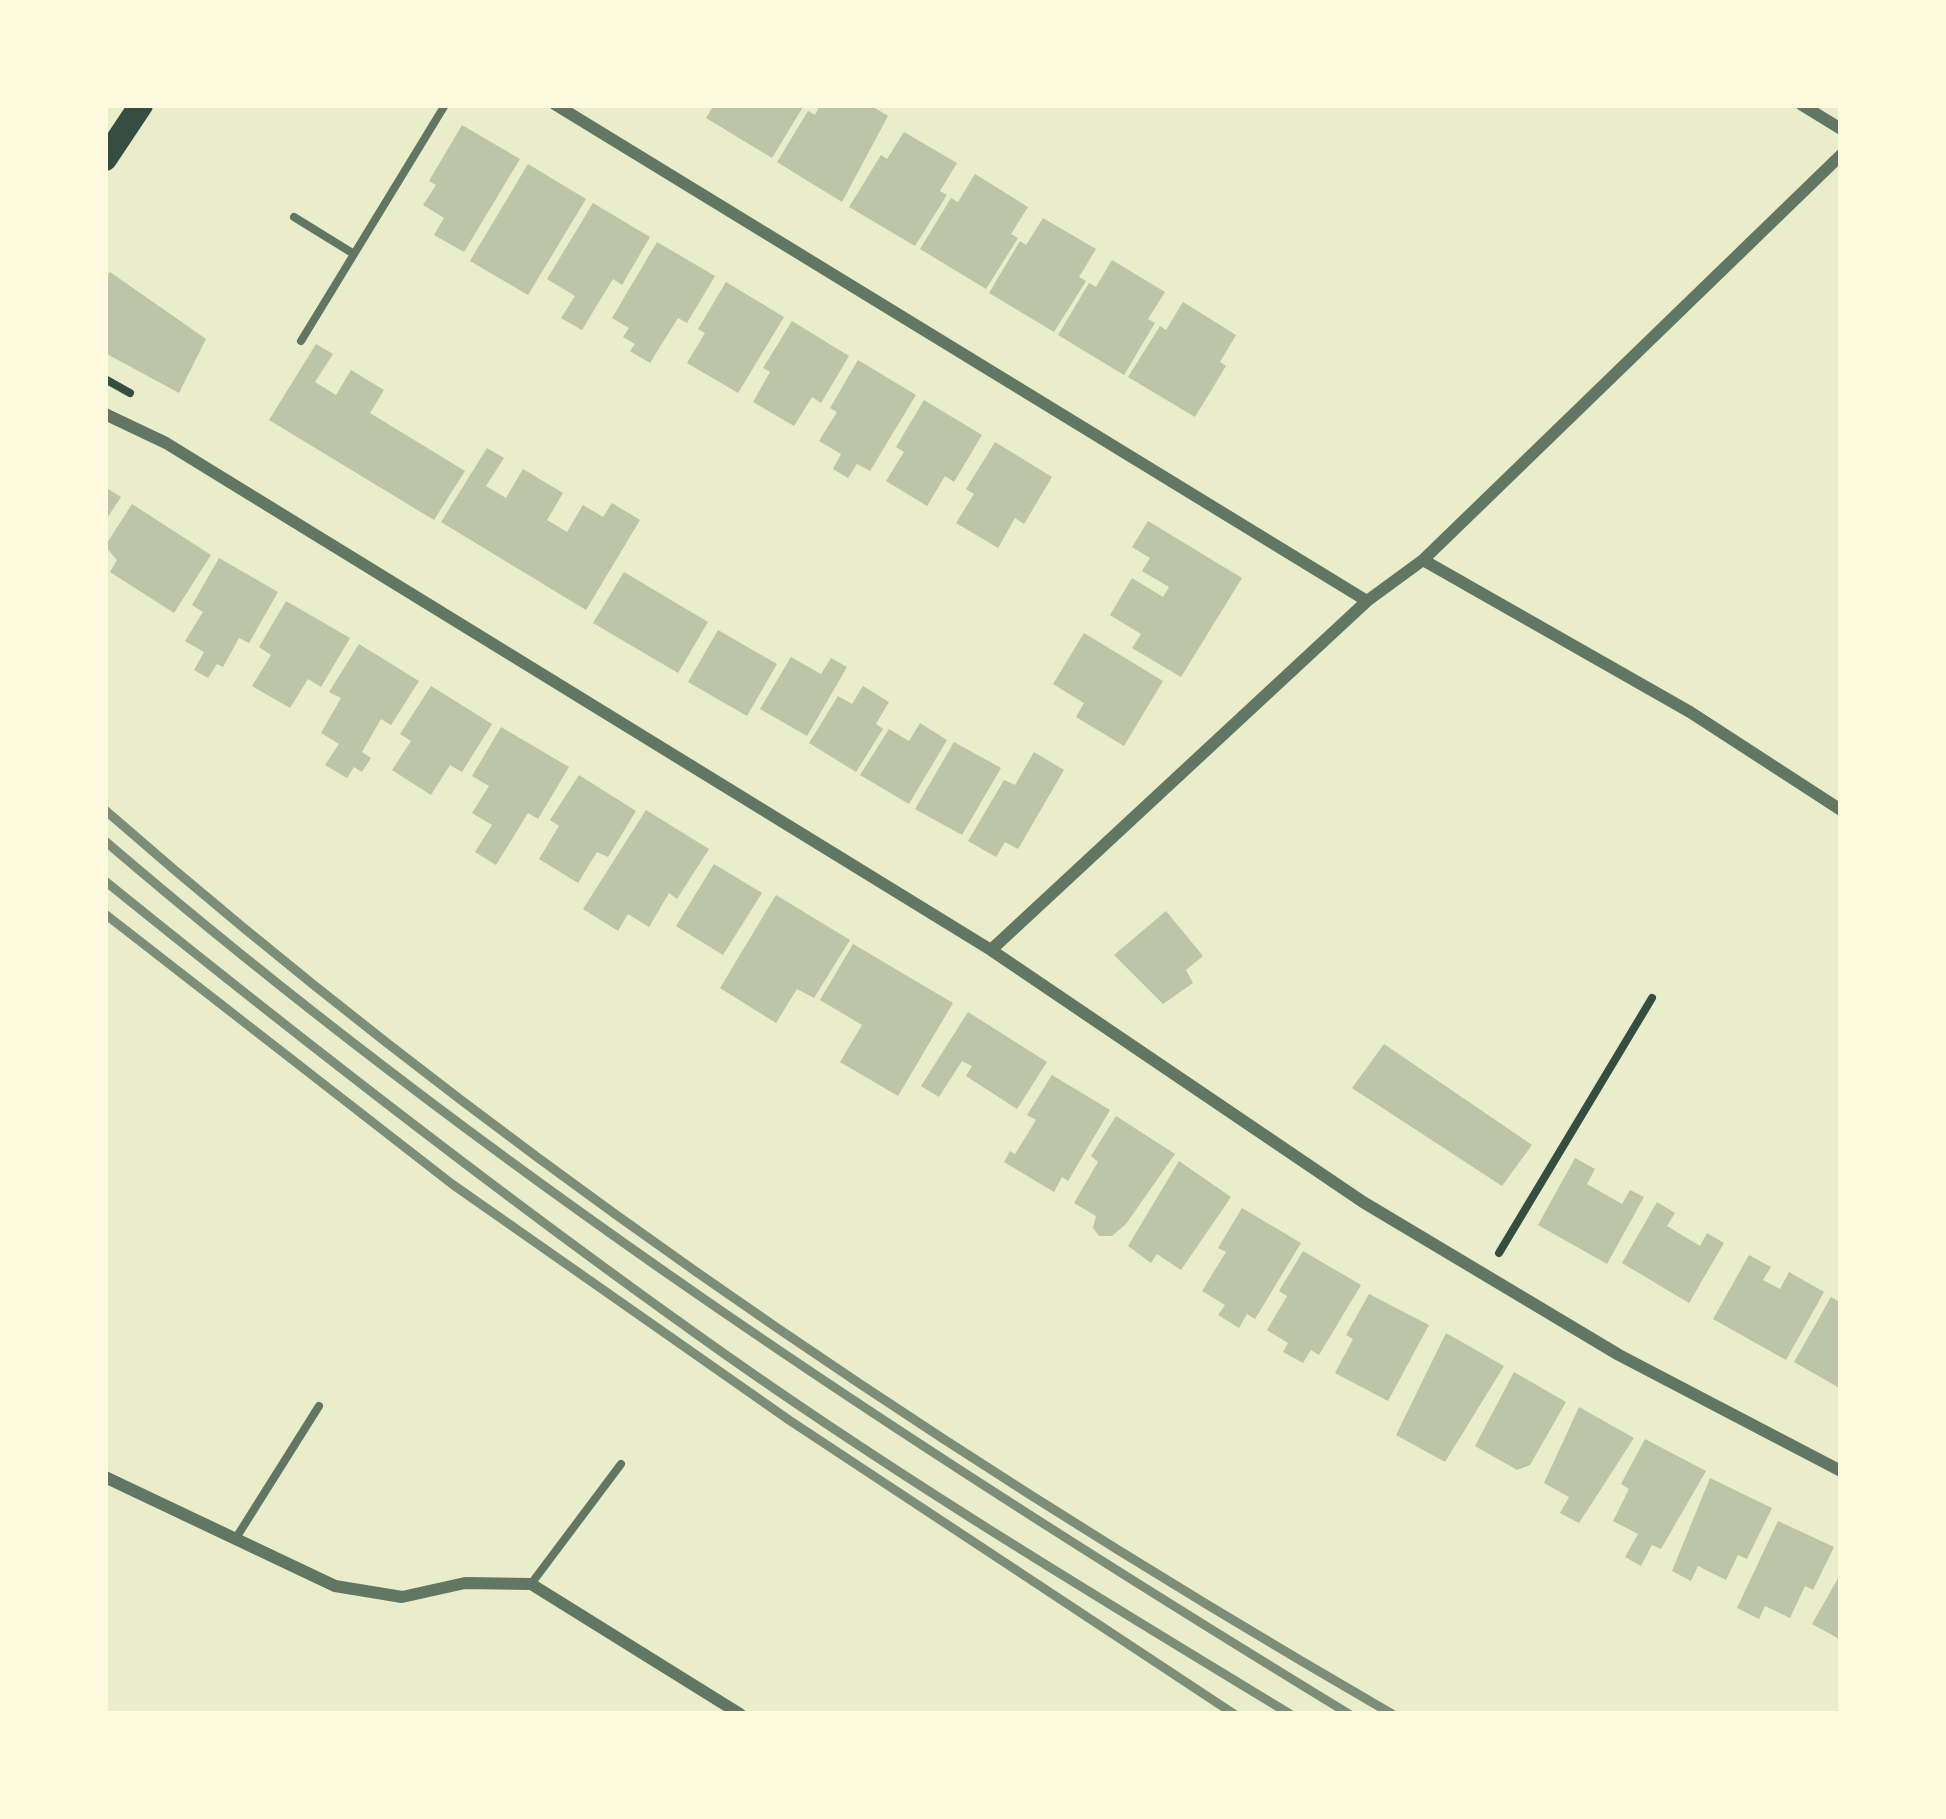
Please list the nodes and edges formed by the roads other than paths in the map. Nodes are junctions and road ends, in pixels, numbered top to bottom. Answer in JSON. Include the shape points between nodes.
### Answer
{"nodes":[{"id":1,"x":141,"y":105,"type":"edge"},
{"id":2,"x":445,"y":105,"type":"edge"},
{"id":3,"x":556,"y":105,"type":"edge"},
{"id":4,"x":1802,"y":105,"type":"edge"},
{"id":5,"x":1841,"y":129,"type":"edge"},
{"id":6,"x":1841,"y":155,"type":"edge"},
{"id":7,"x":105,"y":158,"type":"edge"},
{"id":8,"x":294,"y":217,"type":"dead end"},
{"id":9,"x":354,"y":254,"type":"junction"},
{"id":10,"x":301,"y":341,"type":"dead end"},
{"id":11,"x":105,"y":414,"type":"edge"},
{"id":12,"x":1423,"y":560,"type":"junction"},
{"id":13,"x":1367,"y":601,"type":"junction"},
{"id":14,"x":1841,"y":810,"type":"edge"},
{"id":15,"x":991,"y":950,"type":"junction"},
{"id":16,"x":319,"y":1406,"type":"dead end"},
{"id":17,"x":621,"y":1464,"type":"dead end"},
{"id":18,"x":1841,"y":1471,"type":"edge"},
{"id":19,"x":105,"y":1477,"type":"edge"},
{"id":20,"x":236,"y":1538,"type":"junction"},
{"id":21,"x":531,"y":1583,"type":"junction"},
{"id":22,"x":740,"y":1714,"type":"edge"}],
"edges":[{"from":1,"to":7,"type":"main road"},
{"from":2,"to":9,"type":"lane"},
{"from":3,"to":13,"type":"street"},
{"from":4,"to":5,"type":"street"},
{"from":6,"to":12,"type":"street"},
{"from":8,"to":9,"type":"lane"},
{"from":9,"to":10,"type":"lane"},
{"from":11,"to":15,"type":"street","via":[[166,443]]},
{"from":12,"to":13,"type":"street"},
{"from":12,"to":14,"type":"street","via":[[1690,712]]},
{"from":13,"to":15,"type":"street"},
{"from":15,"to":18,"type":"street","via":[[1363,1202],[1619,1355]]},
{"from":16,"to":20,"type":"lane"},
{"from":17,"to":21,"type":"lane"},
{"from":19,"to":20,"type":"street"},
{"from":20,"to":21,"type":"street","via":[[335,1586],[402,1597],[464,1583]]},
{"from":21,"to":22,"type":"street"}]}
